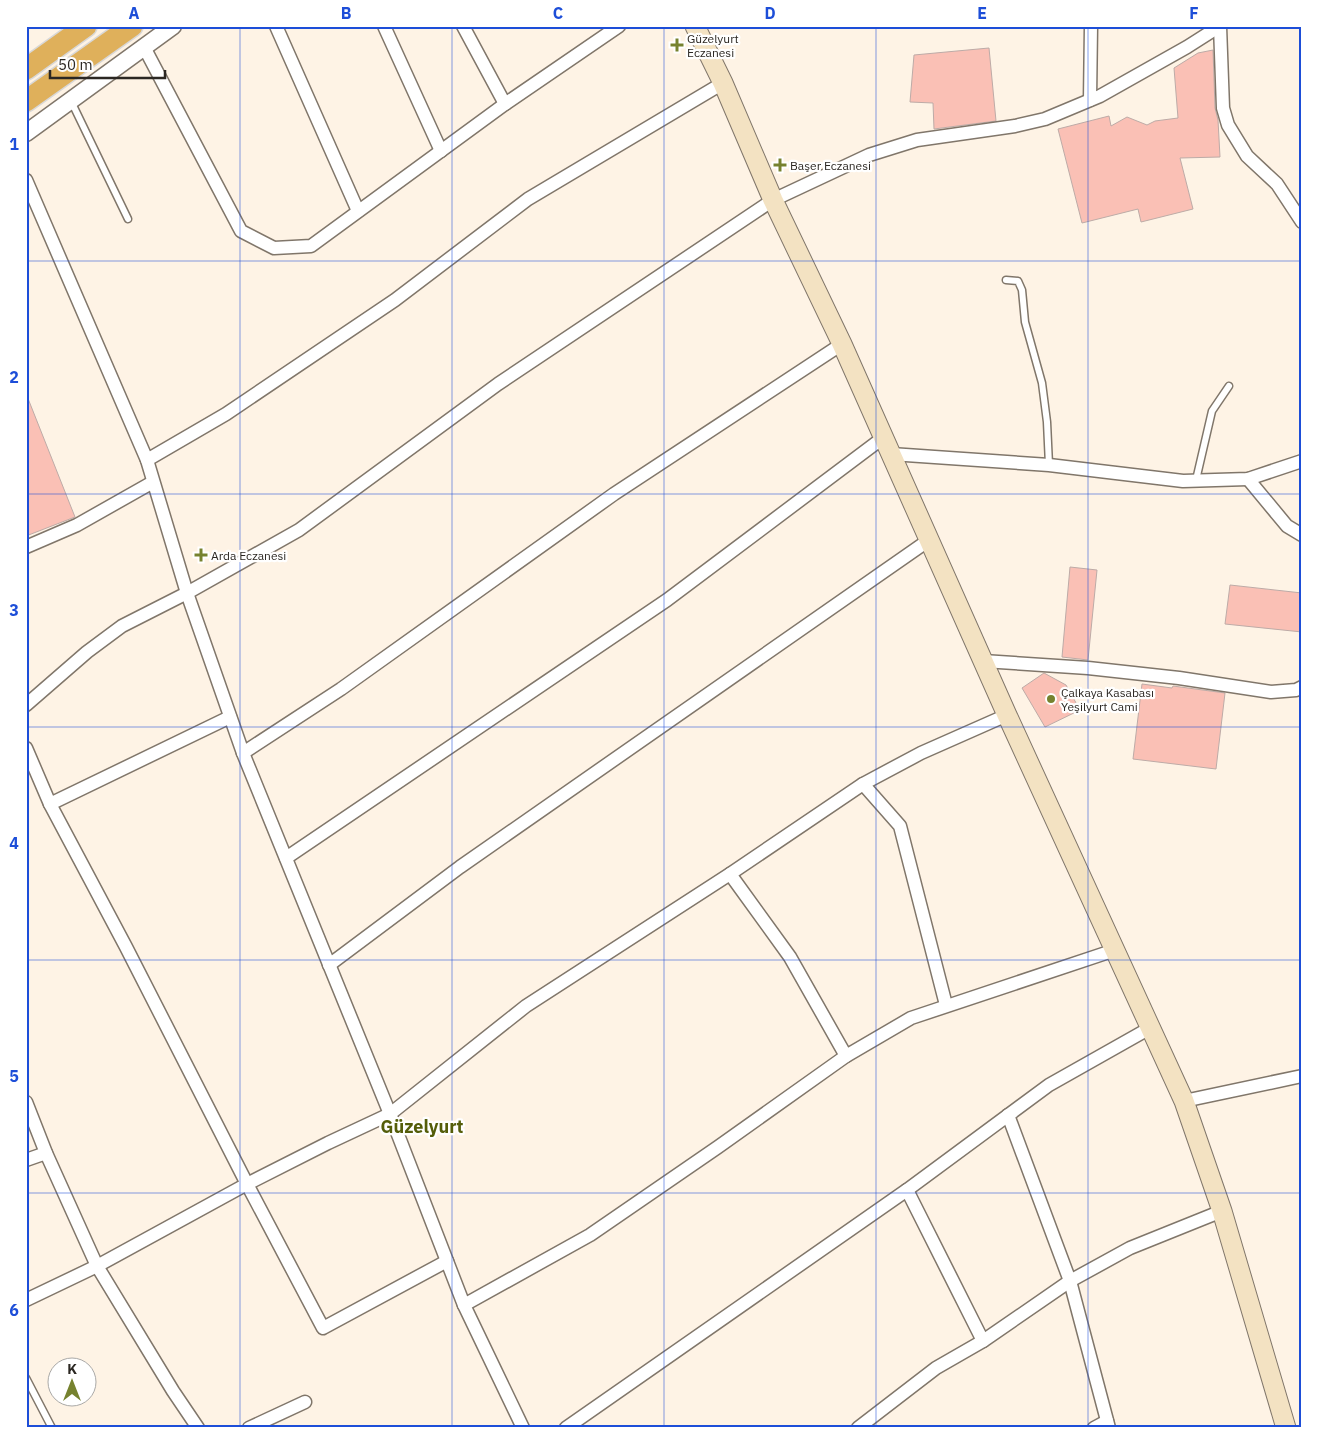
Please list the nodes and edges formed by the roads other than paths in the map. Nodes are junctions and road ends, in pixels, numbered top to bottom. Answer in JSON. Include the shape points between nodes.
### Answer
{"nodes":[{"id":1,"x":86,"y":26,"type":"edge"},
{"id":2,"x":132,"y":26,"type":"edge"},
{"id":3,"x":173,"y":26,"type":"edge"},
{"id":4,"x":276,"y":26,"type":"edge"},
{"id":5,"x":384,"y":26,"type":"edge"},
{"id":6,"x":463,"y":26,"type":"edge"},
{"id":7,"x":619,"y":26,"type":"edge"},
{"id":8,"x":695,"y":26,"type":"edge"},
{"id":9,"x":1090,"y":26,"type":"edge"},
{"id":10,"x":1220,"y":26,"type":"edge"},
{"id":11,"x":144,"y":47,"type":"junction"},
{"id":12,"x":26,"y":69,"type":"edge"},
{"id":13,"x":723,"y":82,"type":"junction"},
{"id":14,"x":71,"y":100,"type":"junction"},
{"id":15,"x":1090,"y":100,"type":"junction"},
{"id":16,"x":26,"y":101,"type":"edge"},
{"id":17,"x":506,"y":104,"type":"junction"},
{"id":18,"x":26,"y":133,"type":"edge"},
{"id":19,"x":440,"y":151,"type":"junction"},
{"id":20,"x":26,"y":180,"type":"edge"},
{"id":21,"x":773,"y":200,"type":"junction"},
{"id":22,"x":358,"y":211,"type":"junction"},
{"id":23,"x":128,"y":219,"type":"dead end"},
{"id":24,"x":1302,"y":222,"type":"edge"},
{"id":25,"x":1006,"y":280,"type":"dead end"},
{"id":26,"x":842,"y":344,"type":"junction"},
{"id":27,"x":1229,"y":386,"type":"dead end"},
{"id":28,"x":887,"y":446,"type":"junction"},
{"id":29,"x":147,"y":460,"type":"junction"},
{"id":30,"x":1302,"y":461,"type":"edge"},
{"id":31,"x":1049,"y":465,"type":"junction"},
{"id":32,"x":1248,"y":479,"type":"junction"},
{"id":33,"x":1196,"y":480,"type":"junction"},
{"id":34,"x":153,"y":482,"type":"junction"},
{"id":35,"x":1302,"y":535,"type":"edge"},
{"id":36,"x":929,"y":540,"type":"junction"},
{"id":37,"x":26,"y":547,"type":"edge"},
{"id":38,"x":187,"y":593,"type":"junction"},
{"id":39,"x":984,"y":661,"type":"junction"},
{"id":40,"x":1302,"y":687,"type":"edge"},
{"id":41,"x":26,"y":705,"type":"edge"},
{"id":42,"x":1007,"y":715,"type":"junction"},
{"id":43,"x":230,"y":717,"type":"junction"},
{"id":44,"x":26,"y":748,"type":"edge"},
{"id":45,"x":243,"y":753,"type":"junction"},
{"id":46,"x":863,"y":784,"type":"junction"},
{"id":47,"x":50,"y":804,"type":"junction"},
{"id":48,"x":286,"y":858,"type":"junction"},
{"id":49,"x":730,"y":874,"type":"junction"},
{"id":50,"x":1115,"y":950,"type":"junction"},
{"id":51,"x":329,"y":965,"type":"junction"},
{"id":52,"x":946,"y":1005,"type":"junction"},
{"id":53,"x":1150,"y":1028,"type":"junction"},
{"id":54,"x":846,"y":1056,"type":"junction"},
{"id":55,"x":1302,"y":1076,"type":"edge"},
{"id":56,"x":1184,"y":1101,"type":"junction"},
{"id":57,"x":26,"y":1102,"type":"edge"},
{"id":58,"x":390,"y":1114,"type":"junction"},
{"id":59,"x":1008,"y":1115,"type":"junction"},
{"id":60,"x":46,"y":1153,"type":"junction"},
{"id":61,"x":26,"y":1160,"type":"edge"},
{"id":62,"x":247,"y":1184,"type":"junction"},
{"id":63,"x":907,"y":1190,"type":"junction"},
{"id":64,"x":1222,"y":1211,"type":"junction"},
{"id":65,"x":447,"y":1261,"type":"junction"},
{"id":66,"x":97,"y":1266,"type":"junction"},
{"id":67,"x":1070,"y":1281,"type":"junction"},
{"id":68,"x":26,"y":1300,"type":"edge"},
{"id":69,"x":464,"y":1305,"type":"junction"},
{"id":70,"x":984,"y":1341,"type":"junction"},
{"id":71,"x":26,"y":1378,"type":"edge"},
{"id":72,"x":305,"y":1402,"type":"dead end"},
{"id":73,"x":1108,"y":1424,"type":"edge"},
{"id":74,"x":52,"y":1428,"type":"edge"},
{"id":75,"x":198,"y":1428,"type":"edge"},
{"id":76,"x":248,"y":1428,"type":"edge"},
{"id":77,"x":523,"y":1428,"type":"edge"},
{"id":78,"x":566,"y":1428,"type":"edge"},
{"id":79,"x":858,"y":1428,"type":"edge"},
{"id":80,"x":1094,"y":1428,"type":"edge"},
{"id":81,"x":1286,"y":1428,"type":"edge"}],
"edges":[{"from":1,"to":12,"type":"highway"},
{"from":2,"to":16,"type":"highway"},
{"from":3,"to":11,"type":"street"},
{"from":4,"to":22,"type":"street"},
{"from":5,"to":19,"type":"street"},
{"from":6,"to":17,"type":"street"},
{"from":7,"to":17,"type":"street"},
{"from":8,"to":13,"type":"main road"},
{"from":9,"to":15,"type":"street"},
{"from":10,"to":15,"type":"street","via":[[1180,52]]},
{"from":10,"to":24,"type":"street","via":[[1223,108],[1228,125],[1247,156],[1277,184]]},
{"from":11,"to":14,"type":"street"},
{"from":11,"to":22,"type":"street","via":[[241,230],[274,248],[311,246]]},
{"from":13,"to":21,"type":"main road"},
{"from":13,"to":29,"type":"street","via":[[528,199],[395,300],[226,414]]},
{"from":14,"to":18,"type":"street"},
{"from":14,"to":23,"type":"lane"},
{"from":15,"to":21,"type":"street","via":[[1045,119],[909,142],[869,155]]},
{"from":17,"to":19,"type":"street"},
{"from":19,"to":22,"type":"street"},
{"from":20,"to":29,"type":"street"},
{"from":21,"to":26,"type":"main road"},
{"from":21,"to":38,"type":"street","via":[[498,384],[299,530]]},
{"from":25,"to":31,"type":"lane","via":[[1018,281],[1022,290],[1025,322],[1042,382]]},
{"from":26,"to":28,"type":"main road"},
{"from":26,"to":45,"type":"street","via":[[614,494],[341,690]]},
{"from":27,"to":33,"type":"lane","via":[[1212,411]]},
{"from":28,"to":31,"type":"street"},
{"from":28,"to":36,"type":"main road"},
{"from":28,"to":48,"type":"street","via":[[667,600]]},
{"from":29,"to":34,"type":"street"},
{"from":30,"to":32,"type":"street"},
{"from":31,"to":33,"type":"street"},
{"from":32,"to":33,"type":"street"},
{"from":32,"to":35,"type":"street","via":[[1287,526]]},
{"from":34,"to":37,"type":"street","via":[[77,526]]},
{"from":34,"to":38,"type":"street"},
{"from":36,"to":39,"type":"main road"},
{"from":36,"to":51,"type":"street","via":[[460,867]]},
{"from":38,"to":41,"type":"street","via":[[122,626]]},
{"from":38,"to":43,"type":"street"},
{"from":39,"to":40,"type":"street","via":[[1088,668],[1271,692]]},
{"from":39,"to":42,"type":"main road"},
{"from":42,"to":46,"type":"street","via":[[921,753]]},
{"from":42,"to":50,"type":"main road"},
{"from":43,"to":45,"type":"street"},
{"from":43,"to":47,"type":"street"},
{"from":44,"to":47,"type":"street"},
{"from":45,"to":48,"type":"street"},
{"from":46,"to":49,"type":"street"},
{"from":46,"to":52,"type":"street","via":[[900,826]]},
{"from":47,"to":62,"type":"street"},
{"from":48,"to":51,"type":"street"},
{"from":49,"to":54,"type":"street","via":[[790,957]]},
{"from":49,"to":58,"type":"street","via":[[526,1006]]},
{"from":50,"to":52,"type":"street"},
{"from":50,"to":53,"type":"main road"},
{"from":51,"to":58,"type":"street"},
{"from":52,"to":54,"type":"street","via":[[911,1018]]},
{"from":53,"to":56,"type":"main road"},
{"from":53,"to":59,"type":"street","via":[[1049,1085]]},
{"from":54,"to":69,"type":"street","via":[[590,1235]]},
{"from":55,"to":56,"type":"street"},
{"from":56,"to":64,"type":"main road"},
{"from":57,"to":60,"type":"street"},
{"from":58,"to":62,"type":"street"},
{"from":58,"to":65,"type":"street"},
{"from":59,"to":63,"type":"street"},
{"from":59,"to":67,"type":"street"},
{"from":60,"to":61,"type":"street"},
{"from":60,"to":66,"type":"street"},
{"from":62,"to":65,"type":"street","via":[[322,1328]]},
{"from":62,"to":66,"type":"street"},
{"from":63,"to":70,"type":"street"},
{"from":63,"to":78,"type":"street"},
{"from":64,"to":67,"type":"street","via":[[1130,1248]]},
{"from":64,"to":81,"type":"main road"},
{"from":65,"to":69,"type":"street"},
{"from":66,"to":68,"type":"street"},
{"from":66,"to":75,"type":"street"},
{"from":67,"to":70,"type":"street"},
{"from":67,"to":73,"type":"street"},
{"from":69,"to":77,"type":"street"},
{"from":70,"to":79,"type":"street","via":[[936,1368]]},
{"from":71,"to":74,"type":"lane"},
{"from":72,"to":76,"type":"street"},
{"from":73,"to":80,"type":"street"}]}
